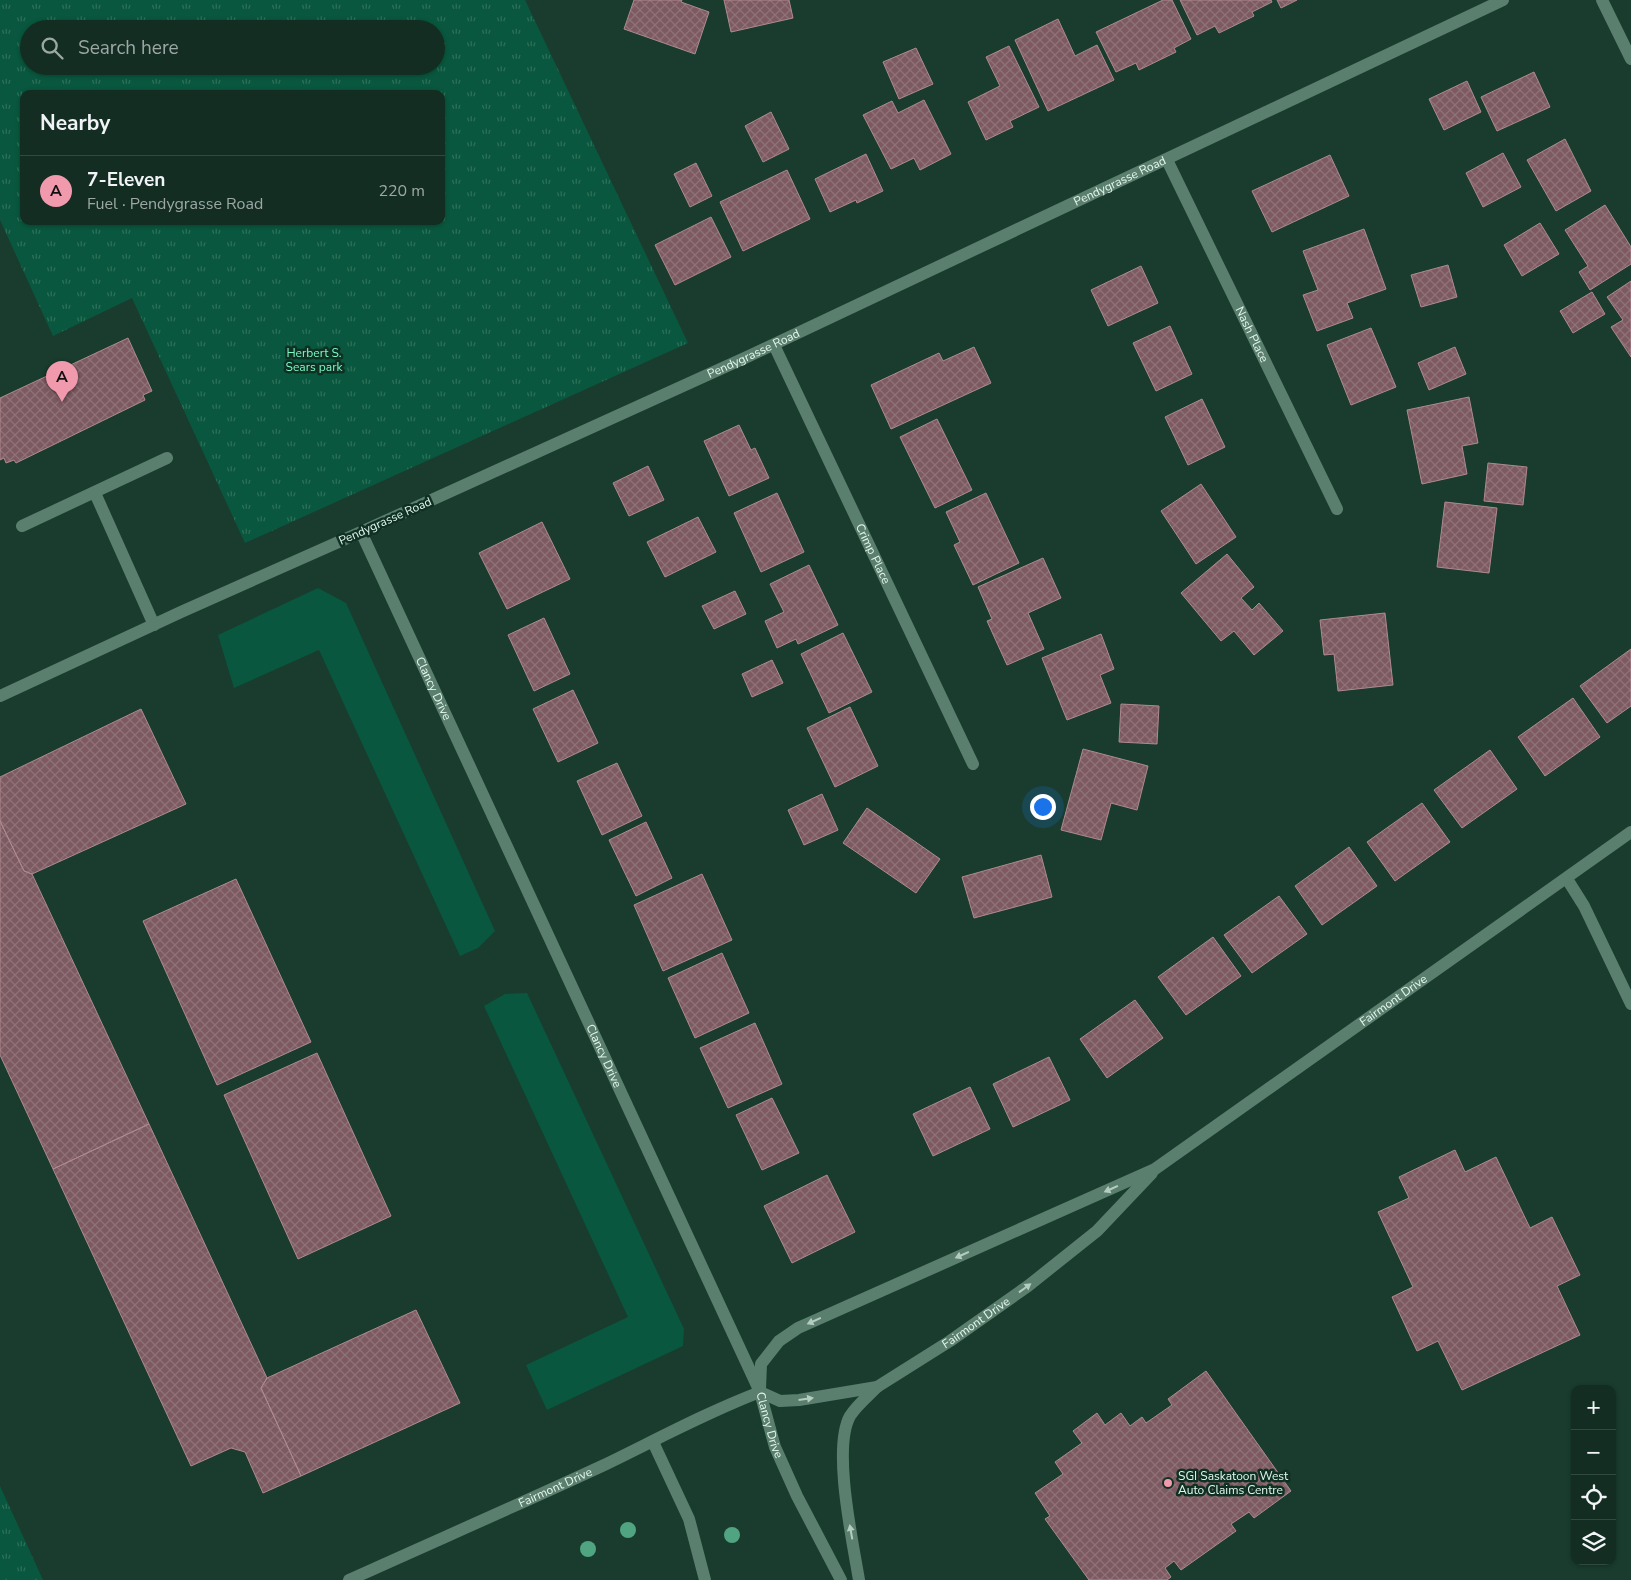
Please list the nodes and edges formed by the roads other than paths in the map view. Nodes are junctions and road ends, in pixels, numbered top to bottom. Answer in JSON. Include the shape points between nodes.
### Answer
{"nodes":[{"id":1,"x":1503,"y":0,"type":"edge"},
{"id":2,"x":1602,"y":0,"type":"edge"},
{"id":3,"x":1631,"y":59,"type":"edge"},
{"id":4,"x":1167,"y":160,"type":"junction"},
{"id":5,"x":774,"y":345,"type":"junction"},
{"id":6,"x":166,"y":458,"type":"dead end"},
{"id":7,"x":95,"y":493,"type":"junction"},
{"id":8,"x":1337,"y":509,"type":"dead end"},
{"id":9,"x":22,"y":526,"type":"dead end"},
{"id":10,"x":361,"y":532,"type":"junction"},
{"id":11,"x":154,"y":625,"type":"junction"},
{"id":12,"x":1,"y":693,"type":"edge"},
{"id":13,"x":973,"y":764,"type":"dead end"},
{"id":14,"x":1631,"y":832,"type":"edge"},
{"id":15,"x":1567,"y":879,"type":"junction"},
{"id":16,"x":1631,"y":1004,"type":"edge"},
{"id":17,"x":1155,"y":1169,"type":"junction"},
{"id":18,"x":876,"y":1388,"type":"junction"},
{"id":19,"x":760,"y":1392,"type":"junction"},
{"id":20,"x":653,"y":1442,"type":"junction"},
{"id":21,"x":349,"y":1580,"type":"edge"},
{"id":22,"x":705,"y":1580,"type":"edge"},
{"id":23,"x":841,"y":1580,"type":"edge"},
{"id":24,"x":859,"y":1580,"type":"edge"}],
"edges":[{"from":1,"to":4,"type":"street","name":"Pendygrasse Road"},
{"from":2,"to":3,"type":"street"},
{"from":4,"to":5,"type":"street","name":"Pendygrasse Road"},
{"from":4,"to":8,"type":"street","name":"Nash Place"},
{"from":5,"to":10,"type":"street","name":"Pendygrasse Road"},
{"from":5,"to":13,"type":"street","name":"Crimp Place"},
{"from":6,"to":7,"type":"street"},
{"from":7,"to":9,"type":"street"},
{"from":7,"to":11,"type":"street"},
{"from":10,"to":11,"type":"street","name":"Pendygrasse Road"},
{"from":10,"to":19,"type":"street","name":"Clancy Drive"},
{"from":11,"to":12,"type":"street","name":"Pendygrasse Road"},
{"from":14,"to":15,"type":"street","name":"Fairmont Drive"},
{"from":15,"to":16,"type":"street","via":[[1584,906]]},
{"from":15,"to":17,"type":"street","name":"Fairmont Drive"},
{"from":18,"to":17,"type":"street","name":"Fairmont Drive","one_way":true,"via":[[950,1341],[1048,1270],[1097,1231]]},
{"from":17,"to":19,"type":"street","name":"Fairmont Drive","one_way":true,"via":[[798,1328],[778,1341],[761,1364]]},
{"from":19,"to":18,"type":"street","name":"Fairmont Drive","one_way":true,"via":[[780,1401]]},
{"from":24,"to":18,"type":"street","one_way":true,"via":[[847,1508],[844,1445],[850,1416]]},
{"from":19,"to":20,"type":"street","name":"Fairmont Drive","via":[[720,1407]]},
{"from":19,"to":23,"type":"street","name":"Clancy Drive","via":[[774,1447]]},
{"from":20,"to":21,"type":"street","name":"Fairmont Drive"},
{"from":20,"to":22,"type":"street","via":[[689,1519]]}]}
